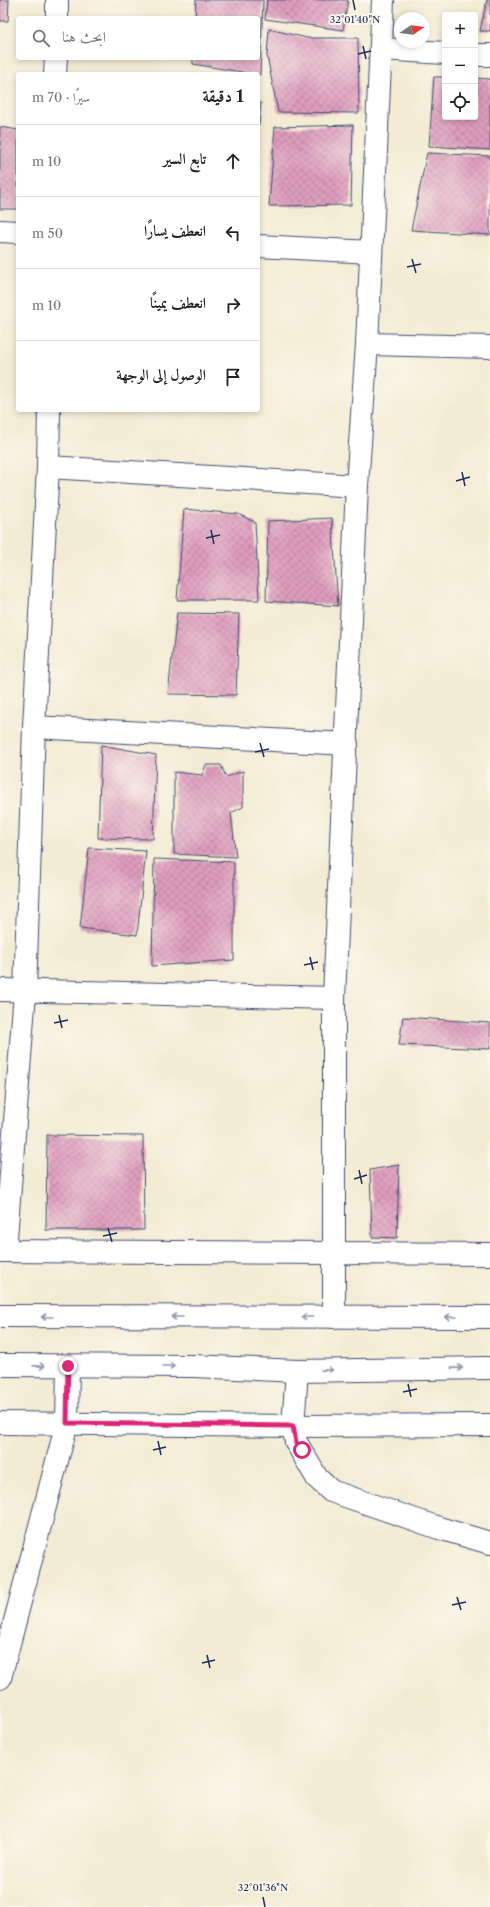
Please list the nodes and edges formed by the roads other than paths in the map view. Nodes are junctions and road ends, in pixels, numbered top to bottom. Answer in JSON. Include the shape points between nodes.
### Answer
{"nodes":[{"id":1,"x":57,"y":0,"type":"edge"},
{"id":2,"x":383,"y":0,"type":"edge"},
{"id":3,"x":57,"y":16,"type":"edge"},
{"id":4,"x":381,"y":49,"type":"junction"},
{"id":5,"x":442,"y":53,"type":"edge"},
{"id":6,"x":478,"y":55,"type":"edge"},
{"id":7,"x":490,"y":55,"type":"edge"},
{"id":8,"x":56,"y":60,"type":"edge"},
{"id":9,"x":55,"y":72,"type":"edge"},
{"id":10,"x":0,"y":231,"type":"edge"},
{"id":11,"x":16,"y":232,"type":"edge"},
{"id":12,"x":260,"y":246,"type":"edge"},
{"id":13,"x":371,"y":252,"type":"junction"},
{"id":14,"x":367,"y":344,"type":"junction"},
{"id":15,"x":490,"y":347,"type":"edge"},
{"id":16,"x":49,"y":412,"type":"edge"},
{"id":17,"x":48,"y":467,"type":"junction"},
{"id":18,"x":357,"y":486,"type":"junction"},
{"id":19,"x":34,"y":727,"type":"junction"},
{"id":20,"x":347,"y":744,"type":"junction"},
{"id":21,"x":0,"y":990,"type":"edge"},
{"id":22,"x":25,"y":992,"type":"junction"},
{"id":23,"x":334,"y":998,"type":"junction"},
{"id":24,"x":2,"y":1251,"type":"edge"},
{"id":25,"x":335,"y":1253,"type":"junction"},
{"id":26,"x":490,"y":1254,"type":"edge"},
{"id":27,"x":0,"y":1316,"type":"edge"},
{"id":28,"x":334,"y":1317,"type":"junction"},
{"id":29,"x":490,"y":1317,"type":"edge"},
{"id":30,"x":0,"y":1365,"type":"edge"},
{"id":31,"x":68,"y":1366,"type":"junction"},
{"id":32,"x":490,"y":1368,"type":"edge"},
{"id":33,"x":297,"y":1371,"type":"junction"},
{"id":34,"x":0,"y":1423,"type":"edge"},
{"id":35,"x":67,"y":1423,"type":"junction"},
{"id":36,"x":490,"y":1425,"type":"edge"},
{"id":37,"x":293,"y":1426,"type":"junction"},
{"id":38,"x":490,"y":1543,"type":"edge"},
{"id":39,"x":0,"y":1678,"type":"edge"}],
"edges":[{"from":1,"to":3,"type":"main road"},
{"from":2,"to":4,"type":"main road"},
{"from":4,"to":5,"type":"main road"},
{"from":4,"to":13,"type":"main road"},
{"from":6,"to":7,"type":"main road"},
{"from":8,"to":9,"type":"main road"},
{"from":10,"to":11,"type":"main road"},
{"from":12,"to":13,"type":"main road"},
{"from":13,"to":14,"type":"main road"},
{"from":14,"to":15,"type":"main road"},
{"from":14,"to":18,"type":"main road"},
{"from":16,"to":17,"type":"main road"},
{"from":17,"to":18,"type":"main road"},
{"from":17,"to":19,"type":"main road"},
{"from":18,"to":20,"type":"main road"},
{"from":19,"to":20,"type":"main road"},
{"from":19,"to":22,"type":"main road"},
{"from":20,"to":23,"type":"main road"},
{"from":21,"to":22,"type":"main road"},
{"from":22,"to":23,"type":"main road"},
{"from":22,"to":24,"type":"main road"},
{"from":23,"to":25,"type":"main road"},
{"from":24,"to":25,"type":"main road"},
{"from":25,"to":26,"type":"main road"},
{"from":25,"to":28,"type":"main road"},
{"from":28,"to":27,"type":"main road","one_way":true},
{"from":29,"to":28,"type":"main road","one_way":true},
{"from":30,"to":31,"type":"main road","one_way":true},
{"from":31,"to":33,"type":"main road","one_way":true,"via":[[194,1366]]},
{"from":31,"to":35,"type":"main road"},
{"from":33,"to":32,"type":"main road","one_way":true},
{"from":33,"to":37,"type":"main road"},
{"from":34,"to":35,"type":"main road"},
{"from":35,"to":37,"type":"main road"},
{"from":35,"to":39,"type":"main road"},
{"from":36,"to":37,"type":"main road"},
{"from":37,"to":38,"type":"main road","via":[[296,1442],[314,1473],[331,1491]]}]}
